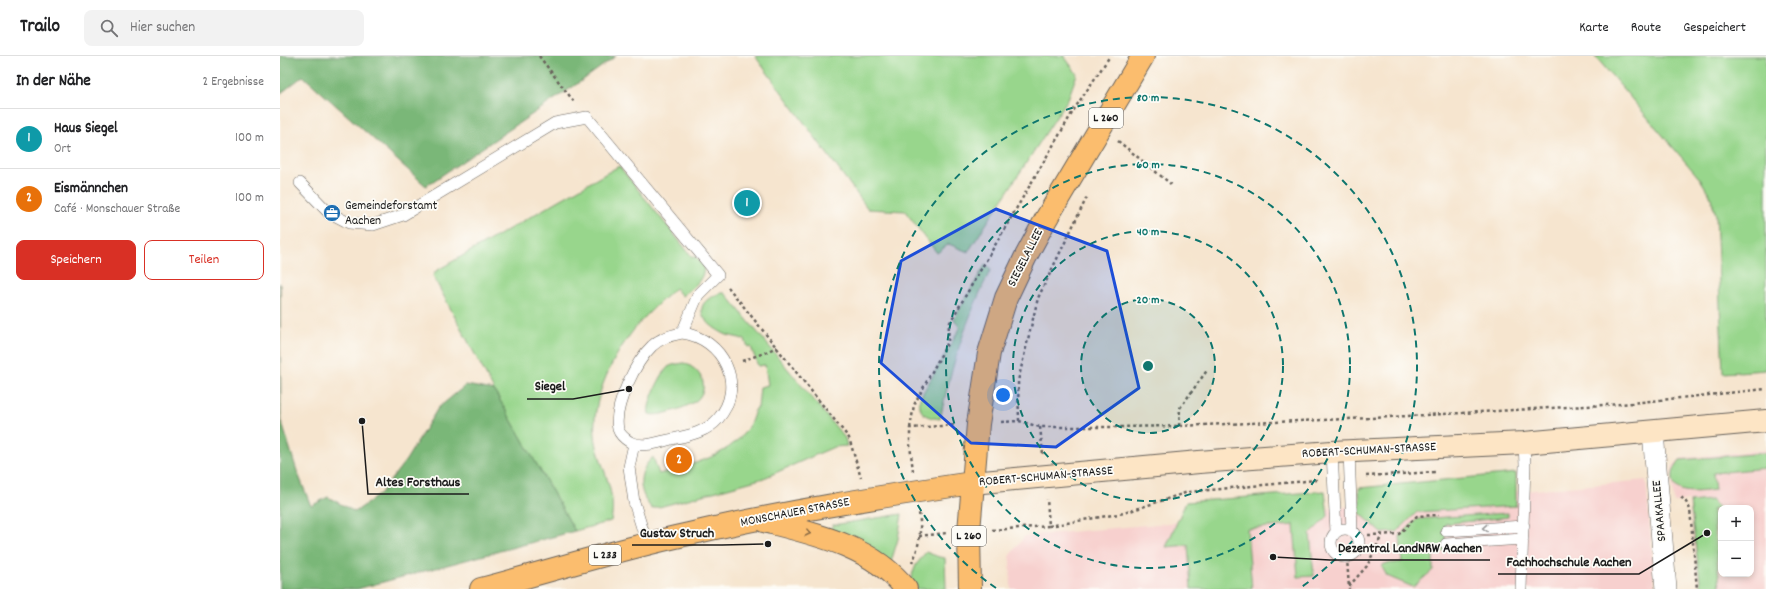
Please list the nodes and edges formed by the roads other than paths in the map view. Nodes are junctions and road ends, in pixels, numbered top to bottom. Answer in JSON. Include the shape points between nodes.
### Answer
{"nodes":[{"id":1,"x":1143,"y":56,"type":"edge"},
{"id":2,"x":300,"y":183,"type":"dead end"},
{"id":3,"x":682,"y":333,"type":"junction"},
{"id":4,"x":1766,"y":421,"type":"edge"},
{"id":5,"x":1653,"y":432,"type":"junction"},
{"id":6,"x":1524,"y":443,"type":"junction"},
{"id":7,"x":634,"y":444,"type":"junction"},
{"id":8,"x":1340,"y":452,"type":"junction"},
{"id":9,"x":972,"y":483,"type":"junction"},
{"id":10,"x":757,"y":520,"type":"junction"},
{"id":11,"x":1524,"y":526,"type":"junction"},
{"id":12,"x":1446,"y":531,"type":"dead end"},
{"id":13,"x":1336,"y":532,"type":"junction"},
{"id":14,"x":1355,"y":533,"type":"junction"},
{"id":15,"x":1523,"y":539,"type":"junction"},
{"id":16,"x":647,"y":544,"type":"junction"},
{"id":17,"x":1446,"y":544,"type":"dead end"},
{"id":18,"x":511,"y":585,"type":"edge"},
{"id":19,"x":481,"y":589,"type":"edge"},
{"id":20,"x":906,"y":589,"type":"edge"},
{"id":21,"x":970,"y":589,"type":"edge"},
{"id":22,"x":1521,"y":589,"type":"edge"},
{"id":23,"x":1666,"y":589,"type":"edge"}],
"edges":[{"from":1,"to":9,"type":"main road","name":"SIEGELALLEE","number":"L 260","via":[[1028,251],[1006,298],[989,353]]},
{"from":2,"to":3,"type":"lane","via":[[328,212],[348,223],[373,225],[403,215],[555,123],[587,116],[718,275],[698,295]]},
{"from":3,"to":7,"type":"lane","via":[[670,335],[652,346],[628,383],[617,421],[625,439]]},
{"from":3,"to":7,"type":"lane","via":[[700,338],[713,346],[727,365],[731,377],[727,405],[718,420],[706,428],[646,445]]},
{"from":4,"to":5,"type":"main road","name":"ROBERT-SCHUMAN-STRASSE","number":"L 233"},
{"from":5,"to":6,"type":"main road","name":"ROBERT-SCHUMAN-STRASSE","number":"L 233"},
{"from":5,"to":23,"type":"street","name":"SPAAKALLEE"},
{"from":6,"to":8,"type":"main road","name":"ROBERT-SCHUMAN-STRASSE","number":"L 233"},
{"from":6,"to":11,"type":"lane"},
{"from":7,"to":16,"type":"lane","via":[[629,467],[634,502]]},
{"from":8,"to":9,"type":"main road","name":"ROBERT-SCHUMAN-STRASSE","number":"L 233"},
{"from":8,"to":13,"type":"lane","via":[[1334,479]]},
{"from":8,"to":14,"type":"lane","via":[[1350,478]]},
{"from":9,"to":10,"type":"main road","name":"MONSCHAUER STRASSE","number":"L 233"},
{"from":9,"to":21,"type":"main road","number":"L 260","via":[[969,531]]},
{"from":10,"to":16,"type":"main road","name":"MONSCHAUER STRASSE","number":"L 233"},
{"from":10,"to":20,"type":"main road","one_way":true,"via":[[819,536],[849,547],[877,562]]},
{"from":11,"to":12,"type":"lane","one_way":true},
{"from":11,"to":15,"type":"lane"},
{"from":13,"to":14,"type":"lane","via":[[1344,529]]},
{"from":13,"to":14,"type":"lane","via":[[1331,540],[1331,549],[1338,556],[1347,558],[1358,550]]},
{"from":15,"to":17,"type":"lane"},
{"from":15,"to":22,"type":"lane"},
{"from":16,"to":18,"type":"main road","name":"MONSCHAUER STRASSE","number":"L 233"},
{"from":18,"to":19,"type":"main road","name":"MONSCHAUER STRASSE","number":"L 233"}]}
